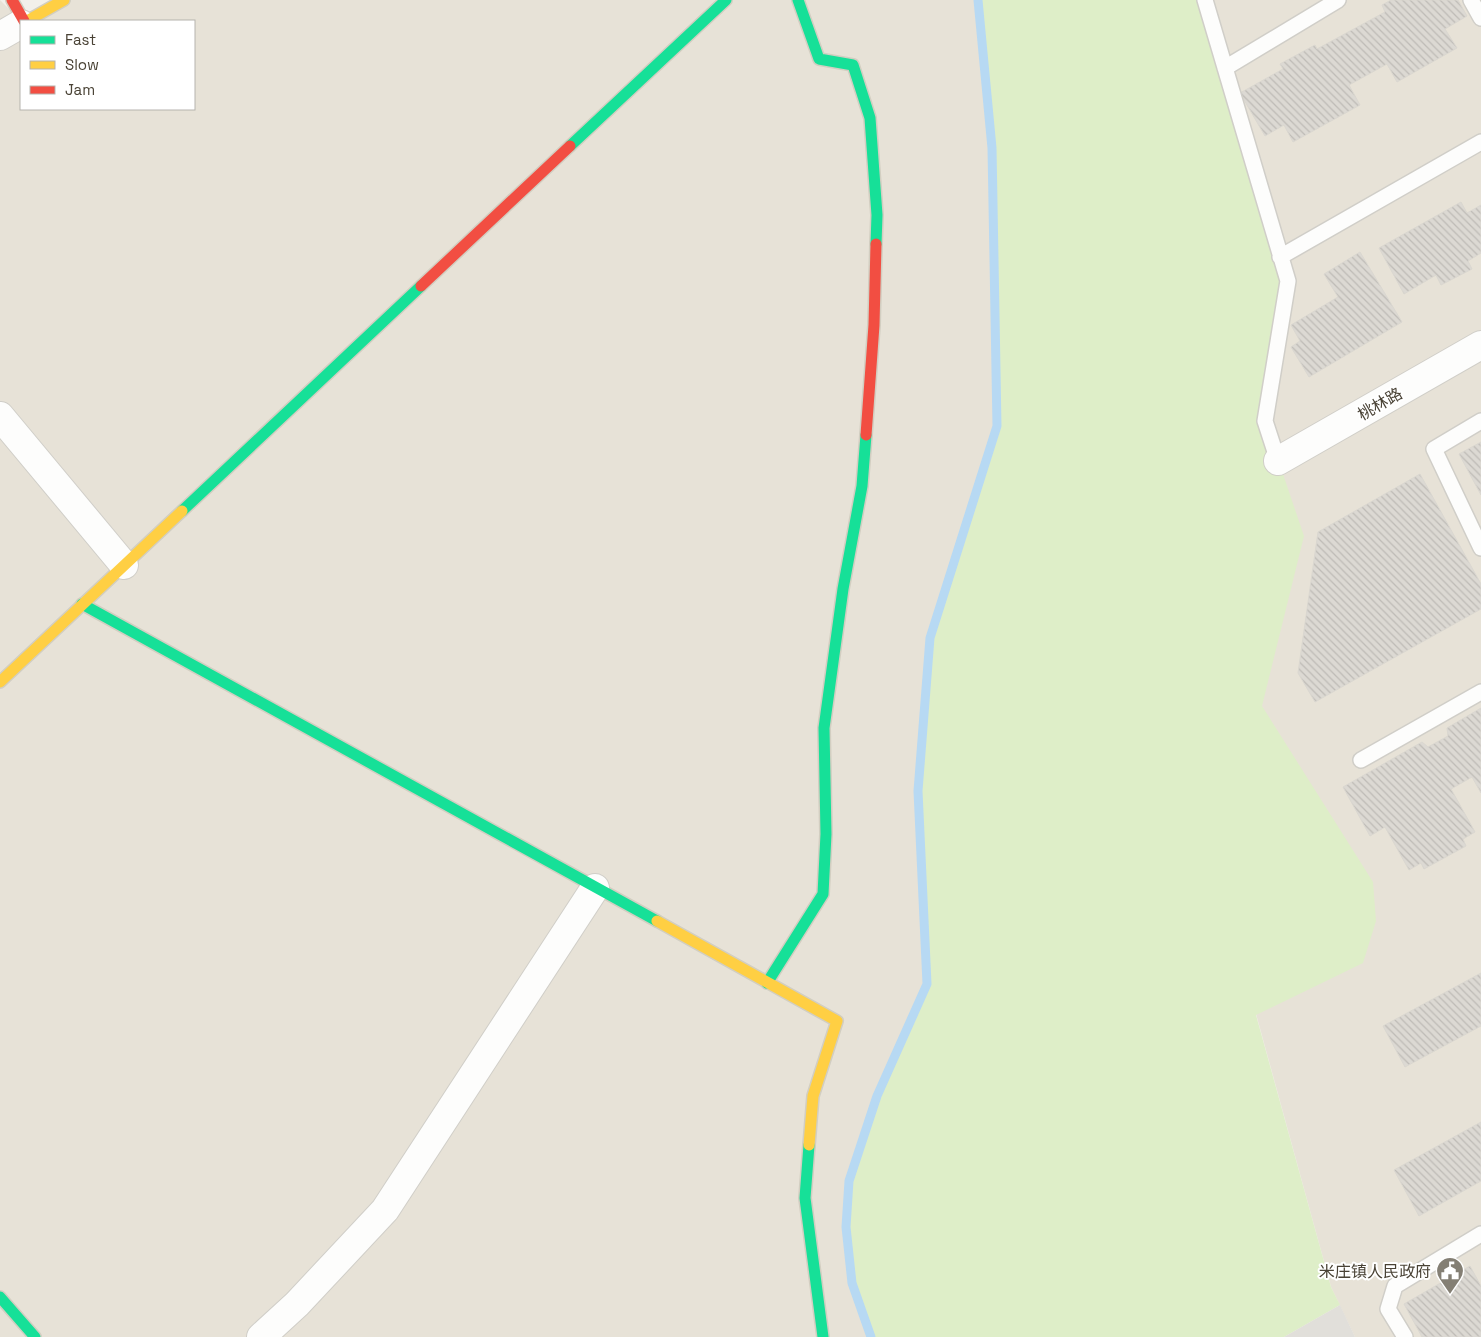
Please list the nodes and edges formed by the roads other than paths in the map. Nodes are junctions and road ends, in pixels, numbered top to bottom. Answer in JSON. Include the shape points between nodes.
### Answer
{"nodes":[{"id":1,"x":12,"y":0,"type":"edge"},
{"id":2,"x":64,"y":0,"type":"edge"},
{"id":3,"x":726,"y":0,"type":"edge"},
{"id":4,"x":798,"y":0,"type":"edge"},
{"id":5,"x":1205,"y":0,"type":"edge"},
{"id":6,"x":1338,"y":0,"type":"edge"},
{"id":7,"x":1471,"y":0,"type":"edge"},
{"id":8,"x":1481,"y":18,"type":"edge"},
{"id":9,"x":25,"y":20,"type":"edge"},
{"id":10,"x":28,"y":20,"type":"edge"},
{"id":11,"x":20,"y":25,"type":"edge"},
{"id":12,"x":0,"y":36,"type":"edge"},
{"id":13,"x":1225,"y":68,"type":"junction"},
{"id":14,"x":1481,"y":142,"type":"edge"},
{"id":15,"x":1280,"y":257,"type":"junction"},
{"id":16,"x":1481,"y":345,"type":"edge"},
{"id":17,"x":0,"y":416,"type":"edge"},
{"id":18,"x":1481,"y":421,"type":"edge"},
{"id":19,"x":1278,"y":461,"type":"joint"},
{"id":20,"x":1481,"y":548,"type":"edge"},
{"id":21,"x":124,"y":565,"type":"junction"},
{"id":22,"x":82,"y":604,"type":"junction"},
{"id":23,"x":0,"y":682,"type":"edge"},
{"id":24,"x":1481,"y":692,"type":"edge"},
{"id":25,"x":1361,"y":760,"type":"dead end"},
{"id":26,"x":595,"y":888,"type":"junction"},
{"id":27,"x":767,"y":983,"type":"junction"},
{"id":28,"x":1481,"y":1234,"type":"edge"},
{"id":29,"x":0,"y":1298,"type":"edge"},
{"id":30,"x":34,"y":1337,"type":"edge"},
{"id":31,"x":261,"y":1337,"type":"edge"},
{"id":32,"x":822,"y":1337,"type":"edge"},
{"id":33,"x":1405,"y":1337,"type":"edge"}],
"edges":[{"from":1,"to":9,"type":"street"},
{"from":2,"to":10,"type":"street"},
{"from":3,"to":21,"type":"street"},
{"from":4,"to":27,"type":"street","via":[[820,59],[853,65],[870,118],[877,215],[874,325],[862,486],[843,589],[824,728],[826,834],[822,894]]},
{"from":5,"to":13,"type":"lane"},
{"from":6,"to":13,"type":"lane"},
{"from":7,"to":8,"type":"lane"},
{"from":11,"to":12,"type":"street"},
{"from":13,"to":15,"type":"lane"},
{"from":14,"to":15,"type":"lane"},
{"from":15,"to":19,"type":"lane","via":[[1288,281],[1265,421]]},
{"from":16,"to":19,"type":"street","name":"桃林路"},
{"from":17,"to":21,"type":"street"},
{"from":18,"to":20,"type":"lane","via":[[1434,449]]},
{"from":21,"to":22,"type":"street"},
{"from":22,"to":23,"type":"street"},
{"from":22,"to":26,"type":"street"},
{"from":24,"to":25,"type":"lane"},
{"from":26,"to":27,"type":"street"},
{"from":26,"to":31,"type":"street","via":[[385,1210],[297,1304]]},
{"from":27,"to":32,"type":"street","via":[[837,1021],[813,1096],[805,1198]]},
{"from":28,"to":33,"type":"lane","via":[[1396,1286],[1388,1309]]},
{"from":29,"to":30,"type":"street"}]}
